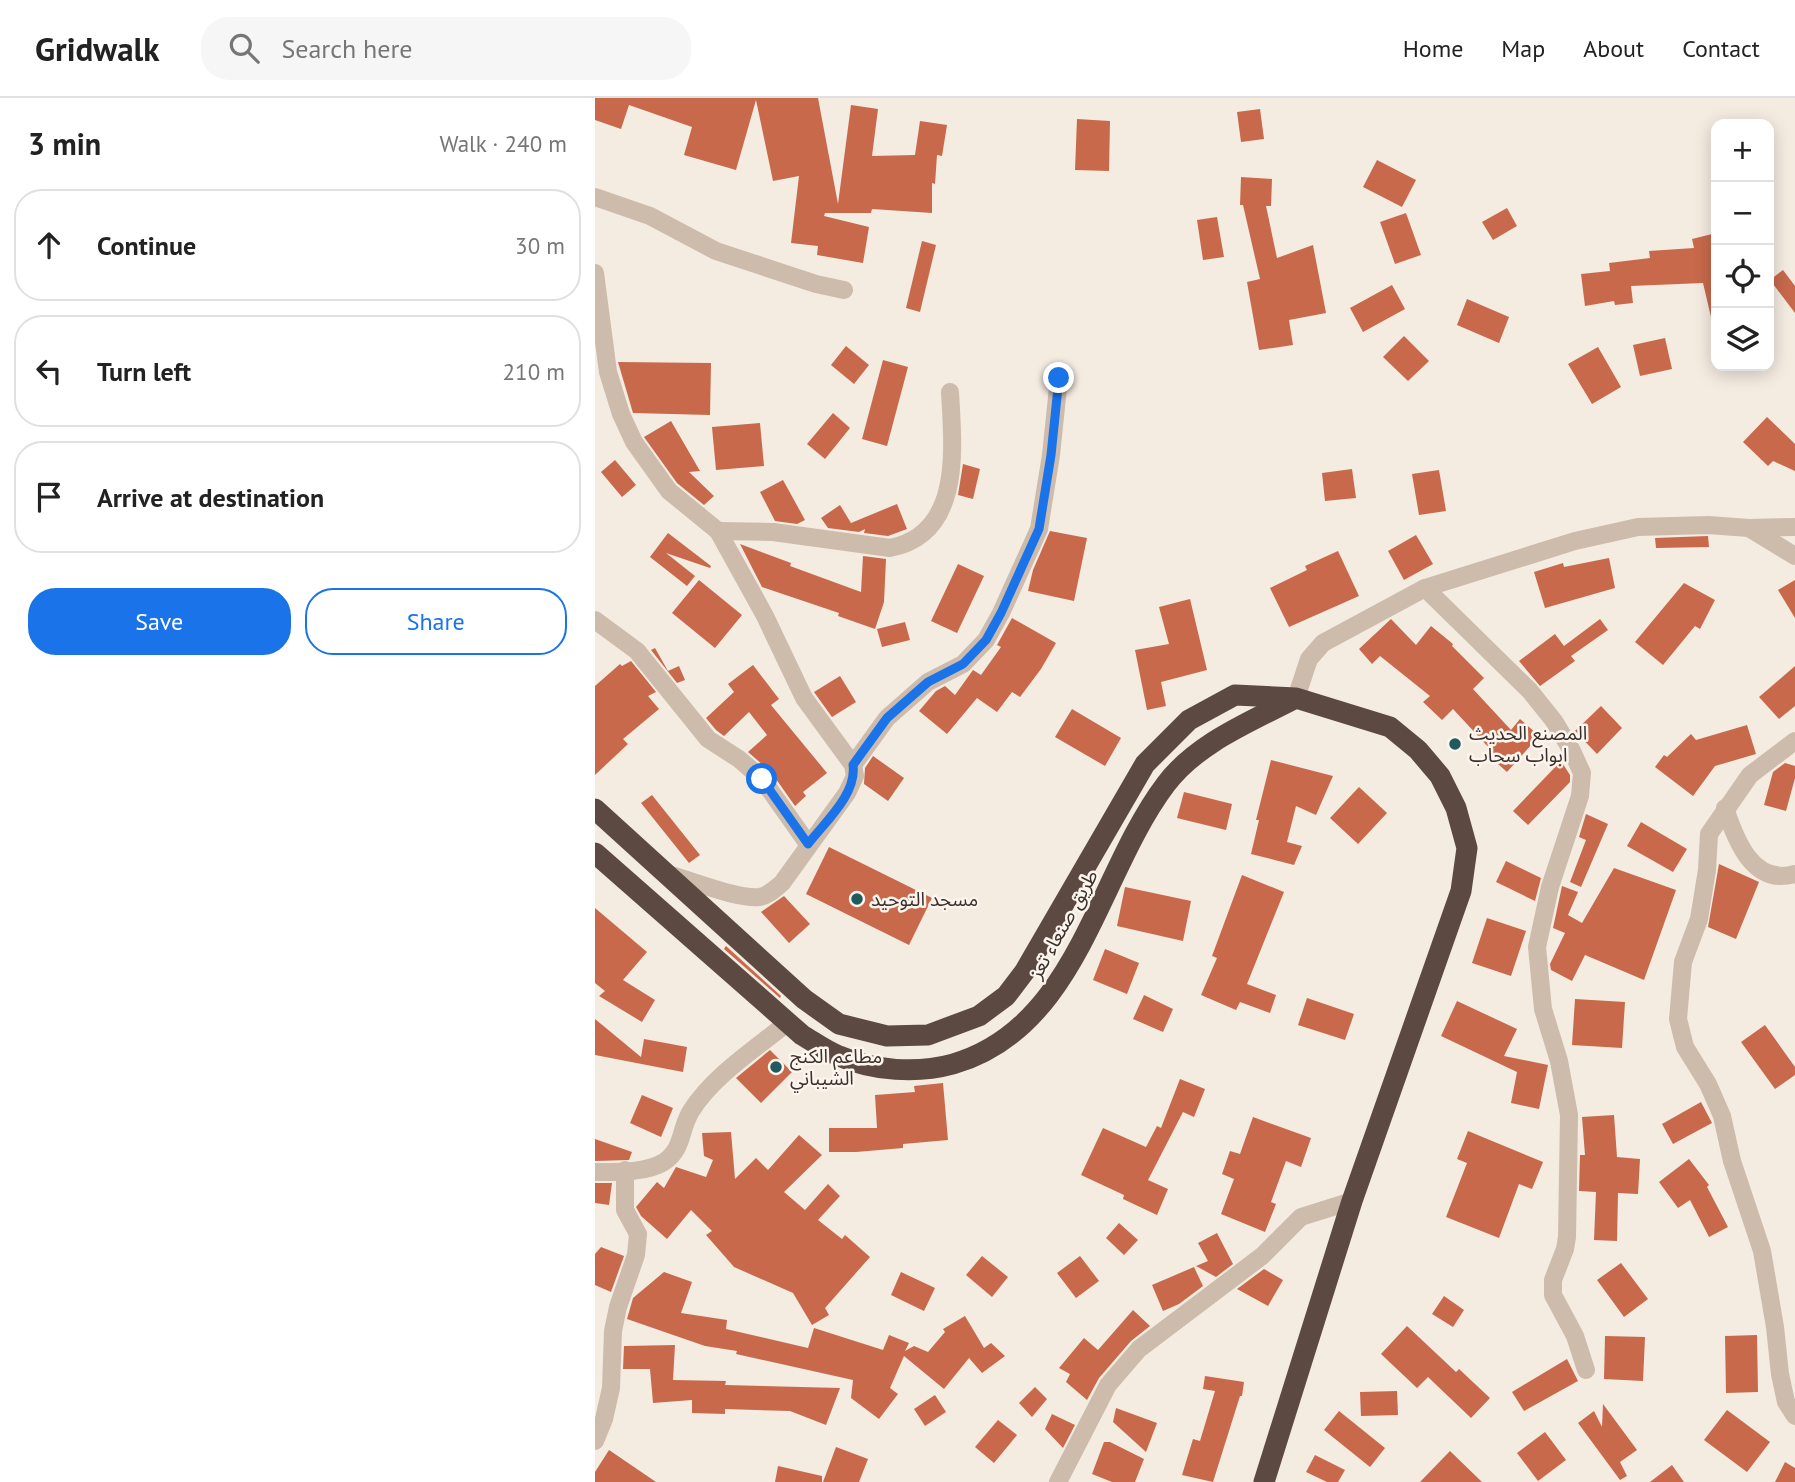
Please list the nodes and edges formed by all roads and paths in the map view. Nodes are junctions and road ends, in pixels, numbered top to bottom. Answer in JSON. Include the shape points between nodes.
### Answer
{"nodes":[{"id":1,"x":595,"y":197,"type":"edge"},
{"id":2,"x":595,"y":273,"type":"edge"},
{"id":3,"x":844,"y":290,"type":"dead end"},
{"id":4,"x":1059,"y":378,"type":"dead end"},
{"id":5,"x":950,"y":392,"type":"dead end"},
{"id":6,"x":1795,"y":527,"type":"edge"},
{"id":7,"x":1749,"y":528,"type":"junction"},
{"id":8,"x":718,"y":531,"type":"junction"},
{"id":9,"x":1795,"y":556,"type":"edge"},
{"id":10,"x":1425,"y":588,"type":"junction"},
{"id":11,"x":595,"y":620,"type":"edge"},
{"id":12,"x":1296,"y":698,"type":"junction"},
{"id":13,"x":1795,"y":741,"type":"edge"},
{"id":14,"x":853,"y":765,"type":"junction"},
{"id":15,"x":1725,"y":808,"type":"junction"},
{"id":16,"x":595,"y":809,"type":"edge"},
{"id":17,"x":808,"y":844,"type":"junction"},
{"id":18,"x":595,"y":853,"type":"edge"},
{"id":19,"x":667,"y":874,"type":"junction"},
{"id":20,"x":1795,"y":874,"type":"edge"},
{"id":21,"x":787,"y":1023,"type":"junction"},
{"id":22,"x":625,"y":1170,"type":"junction"},
{"id":23,"x":595,"y":1172,"type":"edge"},
{"id":24,"x":1352,"y":1201,"type":"junction"},
{"id":25,"x":1586,"y":1370,"type":"dead end"},
{"id":26,"x":1795,"y":1416,"type":"edge"},
{"id":27,"x":595,"y":1441,"type":"edge"},
{"id":28,"x":1058,"y":1482,"type":"edge"},
{"id":29,"x":1264,"y":1482,"type":"edge"}],
"edges":[{"from":1,"to":3,"type":"street","via":[[650,216],[716,251]]},
{"from":2,"to":8,"type":"street","via":[[608,372],[621,414],[669,491]]},
{"from":4,"to":14,"type":"street","via":[[1039,529],[1001,613],[986,640],[963,664],[928,682],[887,718]]},
{"from":5,"to":8,"type":"street","via":[[953,450],[948,493],[940,513],[909,545],[890,548],[773,532]]},
{"from":6,"to":7,"type":"street"},
{"from":7,"to":9,"type":"street"},
{"from":7,"to":10,"type":"street","via":[[1637,527],[1575,541]]},
{"from":8,"to":14,"type":"street","via":[[804,698]]},
{"from":10,"to":12,"type":"street","via":[[1323,643],[1309,659]]},
{"from":10,"to":25,"type":"street","via":[[1530,691],[1553,720],[1582,773],[1580,796],[1550,887],[1537,947],[1543,1009],[1569,1115],[1567,1237],[1553,1294]]},
{"from":11,"to":17,"type":"street","via":[[637,651],[708,739],[762,779]]},
{"from":12,"to":19,"type":"highway","name":"طريق صنعاء تعز","via":[[1235,695],[1189,720],[1145,764],[1006,996],[979,1016],[928,1035],[887,1036],[839,1024],[804,999]]},
{"from":12,"to":21,"type":"highway","name":"طريق صنعاء تعز","via":[[1203,749],[1167,782],[1055,988],[1003,1042],[942,1067],[911,1070],[837,1056]]},
{"from":12,"to":24,"type":"highway","name":"طريق صنعاء تعز","via":[[1390,727],[1418,750],[1440,776],[1457,808],[1467,848],[1461,891]]},
{"from":13,"to":15,"type":"street","via":[[1750,775]]},
{"from":14,"to":17,"type":"street","via":[[855,776],[848,793]]},
{"from":15,"to":20,"type":"street","via":[[1735,838],[1748,857],[1765,873],[1781,878]]},
{"from":15,"to":26,"type":"street","via":[[1709,834],[1699,919],[1683,962],[1678,1019],[1685,1046],[1722,1115],[1762,1251],[1780,1374],[1786,1402]]},
{"from":16,"to":19,"type":"highway","name":"طريق صنعاء تعز"},
{"from":17,"to":19,"type":"street","via":[[782,883],[760,897]]},
{"from":18,"to":21,"type":"highway","name":"طريق صنعاء تعز"},
{"from":21,"to":22,"type":"street","via":[[698,1100],[684,1122],[677,1151],[649,1168]]},
{"from":22,"to":23,"type":"street"},
{"from":22,"to":27,"type":"street","via":[[625,1210],[638,1234],[636,1255],[618,1307],[611,1388]]},
{"from":24,"to":28,"type":"street","via":[[1301,1217],[1262,1256],[1139,1349],[1108,1385]]},
{"from":24,"to":29,"type":"highway","name":"طريق صنعاء تعز"}]}
